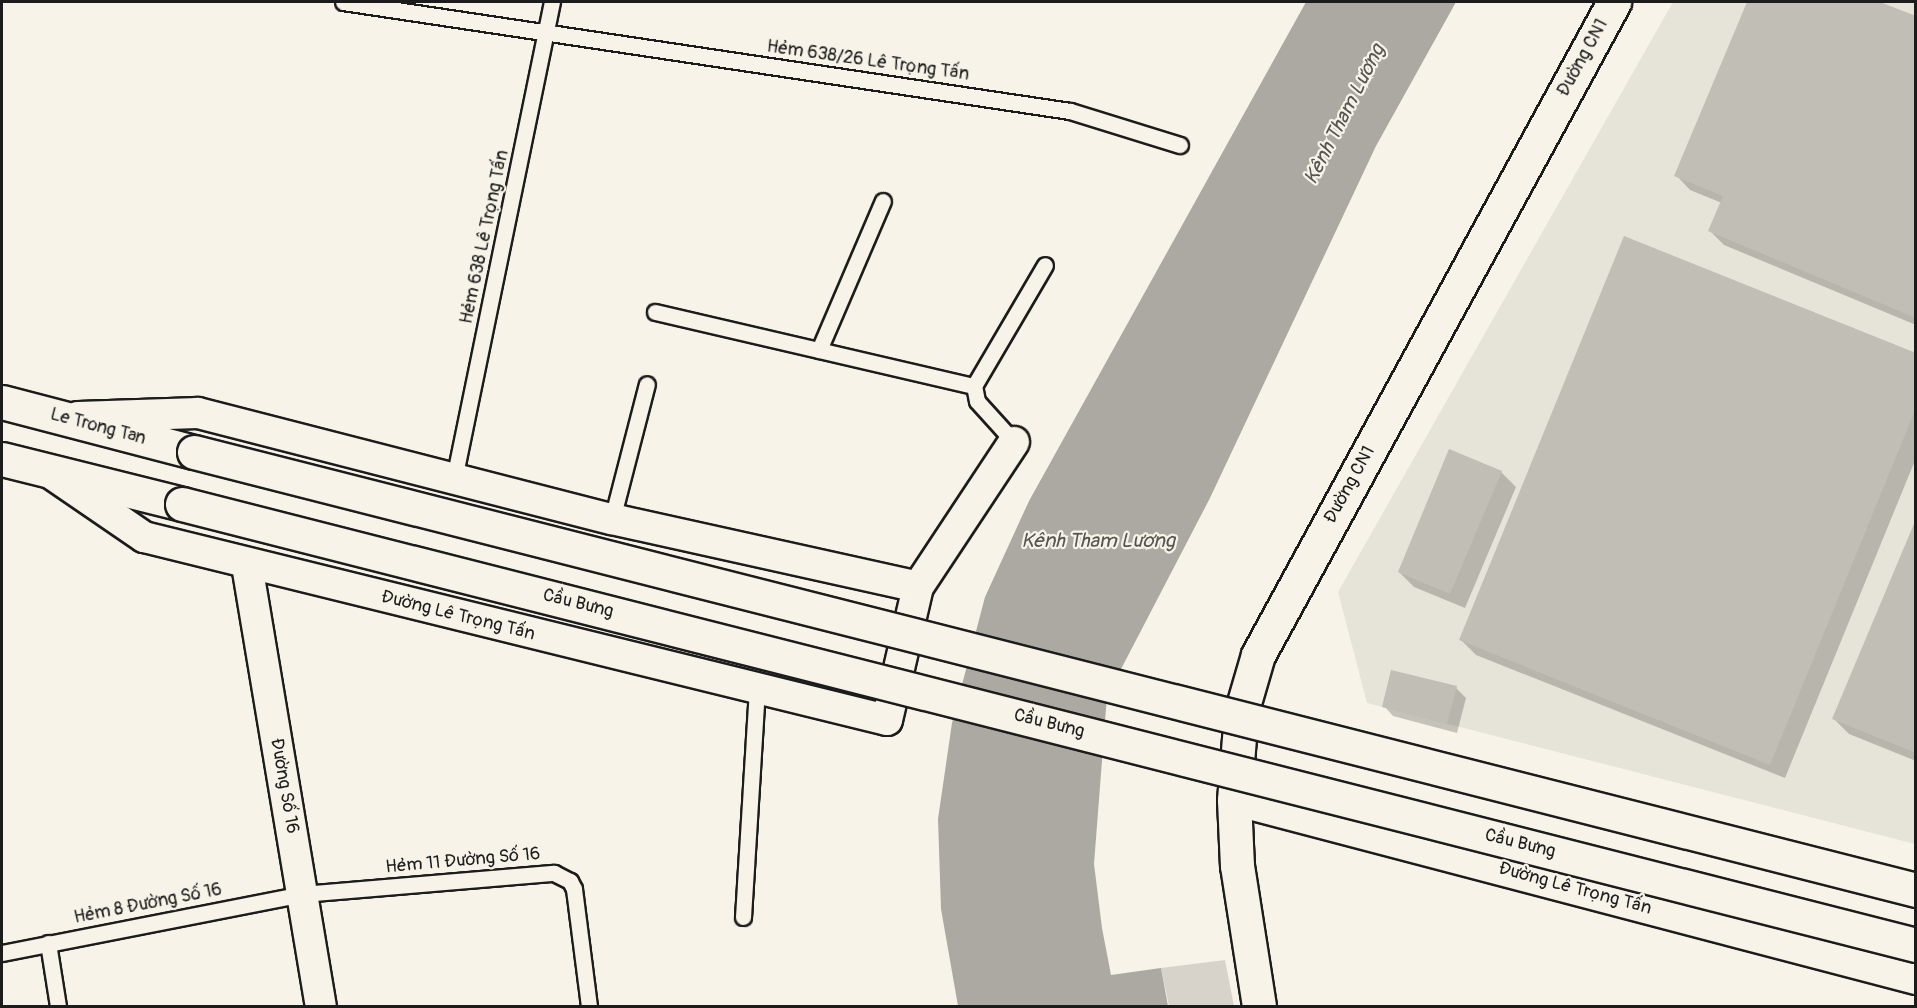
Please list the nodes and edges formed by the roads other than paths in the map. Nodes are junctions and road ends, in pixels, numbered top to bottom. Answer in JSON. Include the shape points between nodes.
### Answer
{"nodes":[{"id":1,"x":343,"y":2,"type":"edge"},
{"id":2,"x":552,"y":2,"type":"edge"},
{"id":3,"x":1614,"y":2,"type":"edge"},
{"id":4,"x":546,"y":34,"type":"junction"},
{"id":5,"x":1180,"y":145,"type":"dead end"},
{"id":6,"x":883,"y":201,"type":"dead end"},
{"id":7,"x":1045,"y":265,"type":"dead end"},
{"id":8,"x":655,"y":312,"type":"dead end"},
{"id":9,"x":819,"y":350,"type":"junction"},
{"id":10,"x":647,"y":384,"type":"dead end"},
{"id":11,"x":974,"y":386,"type":"junction"},
{"id":12,"x":2,"y":402,"type":"edge"},
{"id":13,"x":61,"y":417,"type":"junction"},
{"id":14,"x":1014,"y":442,"type":"joint"},
{"id":15,"x":2,"y":459,"type":"edge"},
{"id":16,"x":47,"y":471,"type":"junction"},
{"id":17,"x":454,"y":479,"type":"junction"},
{"id":18,"x":612,"y":519,"type":"junction"},
{"id":19,"x":247,"y":565,"type":"junction"},
{"id":20,"x":918,"y":587,"type":"junction"},
{"id":21,"x":758,"y":689,"type":"junction"},
{"id":22,"x":1234,"y":800,"type":"junction"},
{"id":23,"x":1916,"y":890,"type":"edge"},
{"id":24,"x":302,"y":894,"type":"junction"},
{"id":25,"x":742,"y":917,"type":"dead end"},
{"id":26,"x":48,"y":943,"type":"junction"},
{"id":27,"x":1916,"y":945,"type":"edge"},
{"id":28,"x":2,"y":953,"type":"edge"},
{"id":29,"x":1916,"y":979,"type":"edge"},
{"id":30,"x":58,"y":1006,"type":"edge"},
{"id":31,"x":321,"y":1006,"type":"edge"},
{"id":32,"x":590,"y":1006,"type":"edge"},
{"id":33,"x":1259,"y":1006,"type":"edge"}],
"edges":[{"from":1,"to":4,"type":"lane","name":"Hẻm 638/26 Lê Trọng Tấn"},
{"from":2,"to":4,"type":"lane","name":"Hẻm 638 Lê Trọng Tấn"},
{"from":3,"to":22,"type":"main road","name":"Đường CN1","via":[[1269,631],[1241,713]]},
{"from":4,"to":5,"type":"lane","name":"Hẻm 638/26 Lê Trọng Tấn","via":[[1070,111]]},
{"from":4,"to":17,"type":"lane","name":"Hẻm 638 Lê Trọng Tấn"},
{"from":6,"to":9,"type":"lane"},
{"from":7,"to":11,"type":"lane"},
{"from":8,"to":9,"type":"lane"},
{"from":9,"to":11,"type":"lane"},
{"from":10,"to":18,"type":"lane"},
{"from":11,"to":14,"type":"lane","via":[[977,401]]},
{"from":12,"to":13,"type":"main road","name":"Le Trong Tan"},
{"from":13,"to":17,"type":"street","via":[[198,413]]},
{"from":13,"to":23,"type":"main road","name":"Le Trong Tan","bridge":true},
{"from":14,"to":20,"type":"street"},
{"from":15,"to":16,"type":"main road"},
{"from":16,"to":19,"type":"street","name":"Đường Lê Trọng Tấn","via":[[144,537]]},
{"from":16,"to":27,"type":"main road","name":"Cầu Bưng","bridge":true},
{"from":17,"to":18,"type":"street"},
{"from":18,"to":20,"type":"street"},
{"from":19,"to":21,"type":"street","name":"Đường Lê Trọng Tấn"},
{"from":19,"to":24,"type":"street","name":"Đường Số 16"},
{"from":20,"to":21,"type":"street","name":"Đường Lê Trọng Tấn","via":[[887,720]]},
{"from":21,"to":25,"type":"lane"},
{"from":22,"to":29,"type":"street","name":"Đường Lê Trọng Tấn"},
{"from":22,"to":33,"type":"main road","name":"Đường CN1","via":[[1238,875]]},
{"from":24,"to":26,"type":"lane","name":"Hẻm 8 Đường Số 16"},
{"from":24,"to":31,"type":"street","name":"Đường Số 16"},
{"from":24,"to":32,"type":"lane","name":"Hẻm 11 Đường Số 16","via":[[563,875],[574,889]]},
{"from":26,"to":28,"type":"lane","name":"Hẻm 8 Đường Số 16"},
{"from":26,"to":30,"type":"lane"}]}
